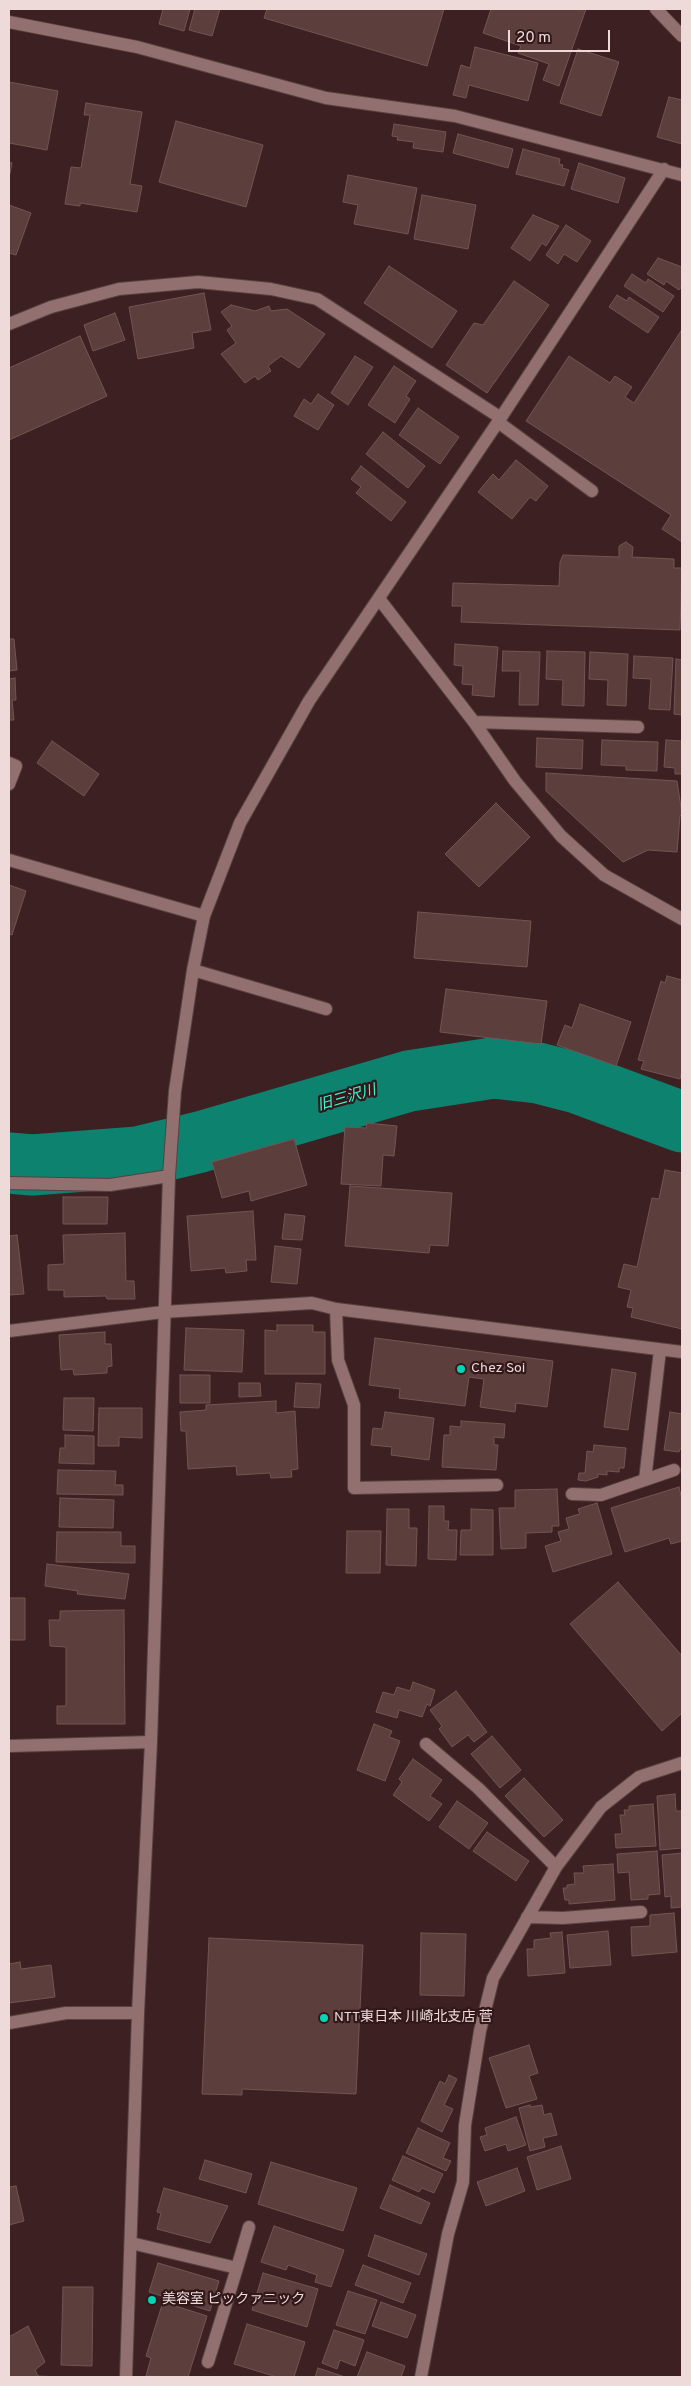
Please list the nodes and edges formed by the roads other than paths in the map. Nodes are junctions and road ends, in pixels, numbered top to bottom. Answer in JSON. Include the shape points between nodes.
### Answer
{"nodes":[{"id":1,"x":656,"y":9,"type":"edge"},
{"id":2,"x":9,"y":22,"type":"edge"},
{"id":3,"x":682,"y":36,"type":"edge"},
{"id":4,"x":664,"y":169,"type":"junction"},
{"id":5,"x":682,"y":175,"type":"edge"},
{"id":6,"x":9,"y":324,"type":"edge"},
{"id":7,"x":500,"y":420,"type":"junction"},
{"id":8,"x":592,"y":491,"type":"dead end"},
{"id":9,"x":380,"y":600,"type":"junction"},
{"id":10,"x":474,"y":722,"type":"junction"},
{"id":11,"x":638,"y":726,"type":"dead end"},
{"id":12,"x":9,"y":763,"type":"edge"},
{"id":13,"x":9,"y":784,"type":"edge"},
{"id":14,"x":9,"y":860,"type":"edge"},
{"id":15,"x":204,"y":916,"type":"junction"},
{"id":16,"x":682,"y":919,"type":"edge"},
{"id":17,"x":193,"y":970,"type":"junction"},
{"id":18,"x":326,"y":1009,"type":"dead end"},
{"id":19,"x":169,"y":1176,"type":"junction"},
{"id":20,"x":9,"y":1184,"type":"edge"},
{"id":21,"x":336,"y":1308,"type":"junction"},
{"id":22,"x":163,"y":1312,"type":"junction"},
{"id":23,"x":9,"y":1331,"type":"edge"},
{"id":24,"x":660,"y":1350,"type":"junction"},
{"id":25,"x":682,"y":1352,"type":"edge"},
{"id":26,"x":674,"y":1470,"type":"dead end"},
{"id":27,"x":645,"y":1480,"type":"junction"},
{"id":28,"x":497,"y":1485,"type":"dead end"},
{"id":29,"x":572,"y":1494,"type":"dead end"},
{"id":30,"x":151,"y":1742,"type":"junction"},
{"id":31,"x":426,"y":1744,"type":"dead end"},
{"id":32,"x":9,"y":1746,"type":"edge"},
{"id":33,"x":682,"y":1763,"type":"edge"},
{"id":34,"x":556,"y":1867,"type":"junction"},
{"id":35,"x":641,"y":1912,"type":"dead end"},
{"id":36,"x":527,"y":1917,"type":"junction"},
{"id":37,"x":138,"y":2013,"type":"junction"},
{"id":38,"x":9,"y":2023,"type":"edge"},
{"id":39,"x":249,"y":2227,"type":"dead end"},
{"id":40,"x":131,"y":2242,"type":"junction"},
{"id":41,"x":237,"y":2268,"type":"junction"},
{"id":42,"x":208,"y":2362,"type":"dead end"},
{"id":43,"x":126,"y":2377,"type":"edge"},
{"id":44,"x":421,"y":2377,"type":"edge"}],
"edges":[{"from":1,"to":3,"type":"street"},
{"from":2,"to":4,"type":"street","via":[[137,47],[326,98],[455,116]]},
{"from":4,"to":5,"type":"street"},
{"from":4,"to":7,"type":"street"},
{"from":6,"to":7,"type":"street","via":[[51,307],[119,289],[198,282],[271,290],[317,299]]},
{"from":7,"to":8,"type":"street"},
{"from":7,"to":9,"type":"street"},
{"from":9,"to":10,"type":"street"},
{"from":9,"to":15,"type":"street","via":[[309,701],[240,823]]},
{"from":10,"to":11,"type":"street"},
{"from":10,"to":16,"type":"street","via":[[515,780],[561,836],[604,875]]},
{"from":12,"to":13,"type":"street","via":[[16,766]]},
{"from":14,"to":15,"type":"street"},
{"from":15,"to":17,"type":"street"},
{"from":17,"to":18,"type":"street"},
{"from":17,"to":19,"type":"street","via":[[175,1091]]},
{"from":19,"to":20,"type":"street","via":[[110,1185]]},
{"from":19,"to":22,"type":"street"},
{"from":21,"to":22,"type":"street","via":[[312,1303]]},
{"from":21,"to":24,"type":"street"},
{"from":21,"to":28,"type":"street","via":[[338,1360],[354,1405],[354,1488]]},
{"from":22,"to":23,"type":"street"},
{"from":22,"to":30,"type":"street"},
{"from":24,"to":25,"type":"street"},
{"from":24,"to":27,"type":"street"},
{"from":26,"to":27,"type":"street"},
{"from":27,"to":29,"type":"street","via":[[601,1495]]},
{"from":30,"to":32,"type":"street"},
{"from":30,"to":37,"type":"street"},
{"from":31,"to":34,"type":"street","via":[[478,1788]]},
{"from":33,"to":34,"type":"street","via":[[639,1777],[601,1807]]},
{"from":34,"to":36,"type":"street"},
{"from":35,"to":36,"type":"street","via":[[563,1918]]},
{"from":36,"to":44,"type":"street","via":[[493,1978],[480,2031],[465,2125],[463,2182],[448,2234]]},
{"from":37,"to":38,"type":"street","via":[[66,2013]]},
{"from":37,"to":40,"type":"street"},
{"from":39,"to":41,"type":"street"},
{"from":40,"to":41,"type":"street"},
{"from":40,"to":43,"type":"street"},
{"from":41,"to":42,"type":"street"}]}
